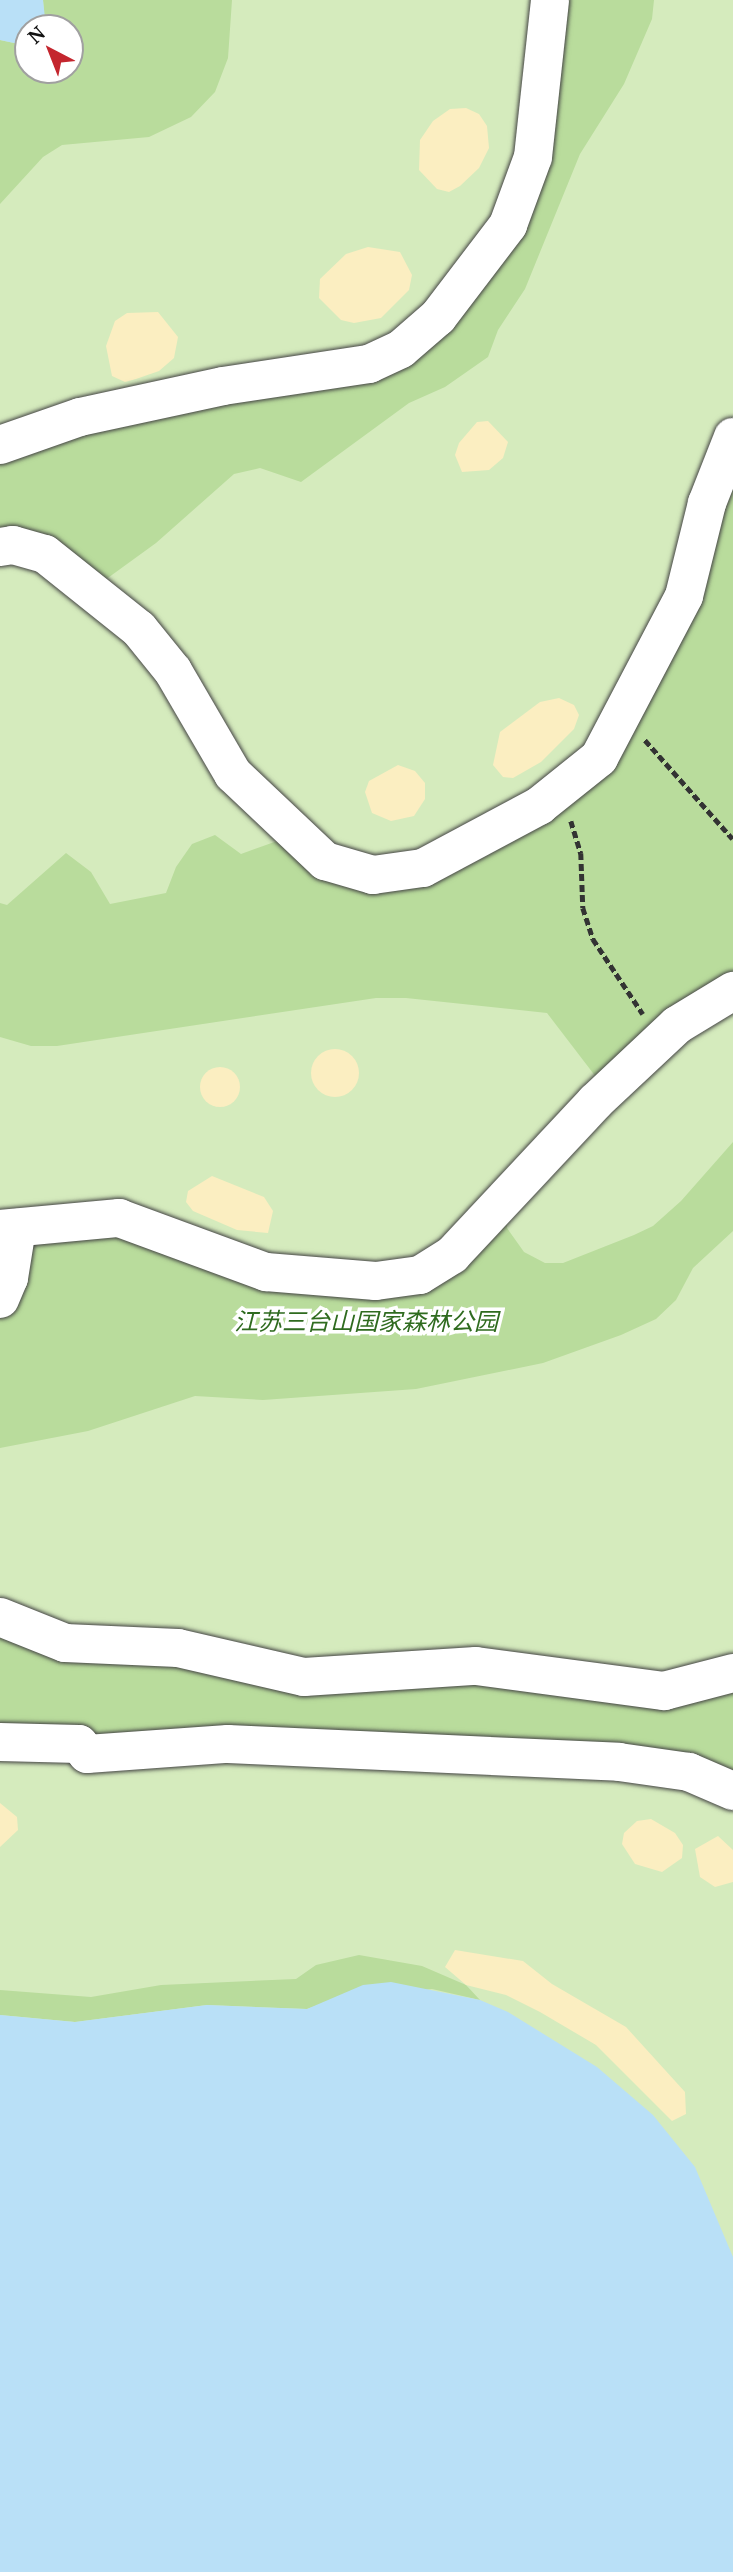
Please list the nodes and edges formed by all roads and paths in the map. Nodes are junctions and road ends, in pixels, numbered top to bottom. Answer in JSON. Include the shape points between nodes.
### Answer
{"nodes":[{"id":1,"x":550,"y":0,"type":"edge"},
{"id":2,"x":733,"y":437,"type":"edge"},
{"id":3,"x":0,"y":445,"type":"edge"},
{"id":4,"x":0,"y":547,"type":"edge"},
{"id":5,"x":624,"y":715,"type":"junction"},
{"id":6,"x":558,"y":791,"type":"junction"},
{"id":7,"x":733,"y":839,"type":"edge"},
{"id":8,"x":733,"y":991,"type":"edge"},
{"id":9,"x":662,"y":1039,"type":"junction"},
{"id":10,"x":8,"y":1229,"type":"edge"},
{"id":11,"x":0,"y":1299,"type":"edge"},
{"id":12,"x":0,"y":1617,"type":"edge"},
{"id":13,"x":733,"y":1674,"type":"edge"},
{"id":14,"x":0,"y":1742,"type":"edge"},
{"id":15,"x":733,"y":1791,"type":"edge"}],
"edges":[{"from":1,"to":3,"type":"lane","via":[[533,157],[508,225],[438,317],[401,349],[369,364],[223,386],[80,417]]},
{"from":2,"to":5,"type":"lane","via":[[708,503],[684,596]]},
{"from":4,"to":6,"type":"lane","via":[[13,545],[45,554],[139,629],[173,671],[233,774],[325,861],[373,875],[423,868],[474,844]]},
{"from":5,"to":6,"type":"lane","via":[[599,758]]},
{"from":5,"to":7,"type":"path"},
{"from":6,"to":9,"type":"path","via":[[576,831],[583,908],[593,939]]},
{"from":8,"to":9,"type":"lane"},
{"from":9,"to":10,"type":"lane","via":[[595,1102],[452,1255],[420,1275],[376,1282],[265,1272],[119,1218]]},
{"from":10,"to":11,"type":"lane","via":[[9,1278]]},
{"from":12,"to":13,"type":"lane","via":[[65,1643],[178,1648],[304,1677],[476,1666],[664,1691]]},
{"from":14,"to":15,"type":"lane","via":[[79,1744],[87,1754],[228,1744],[619,1762],[689,1772]]}]}
